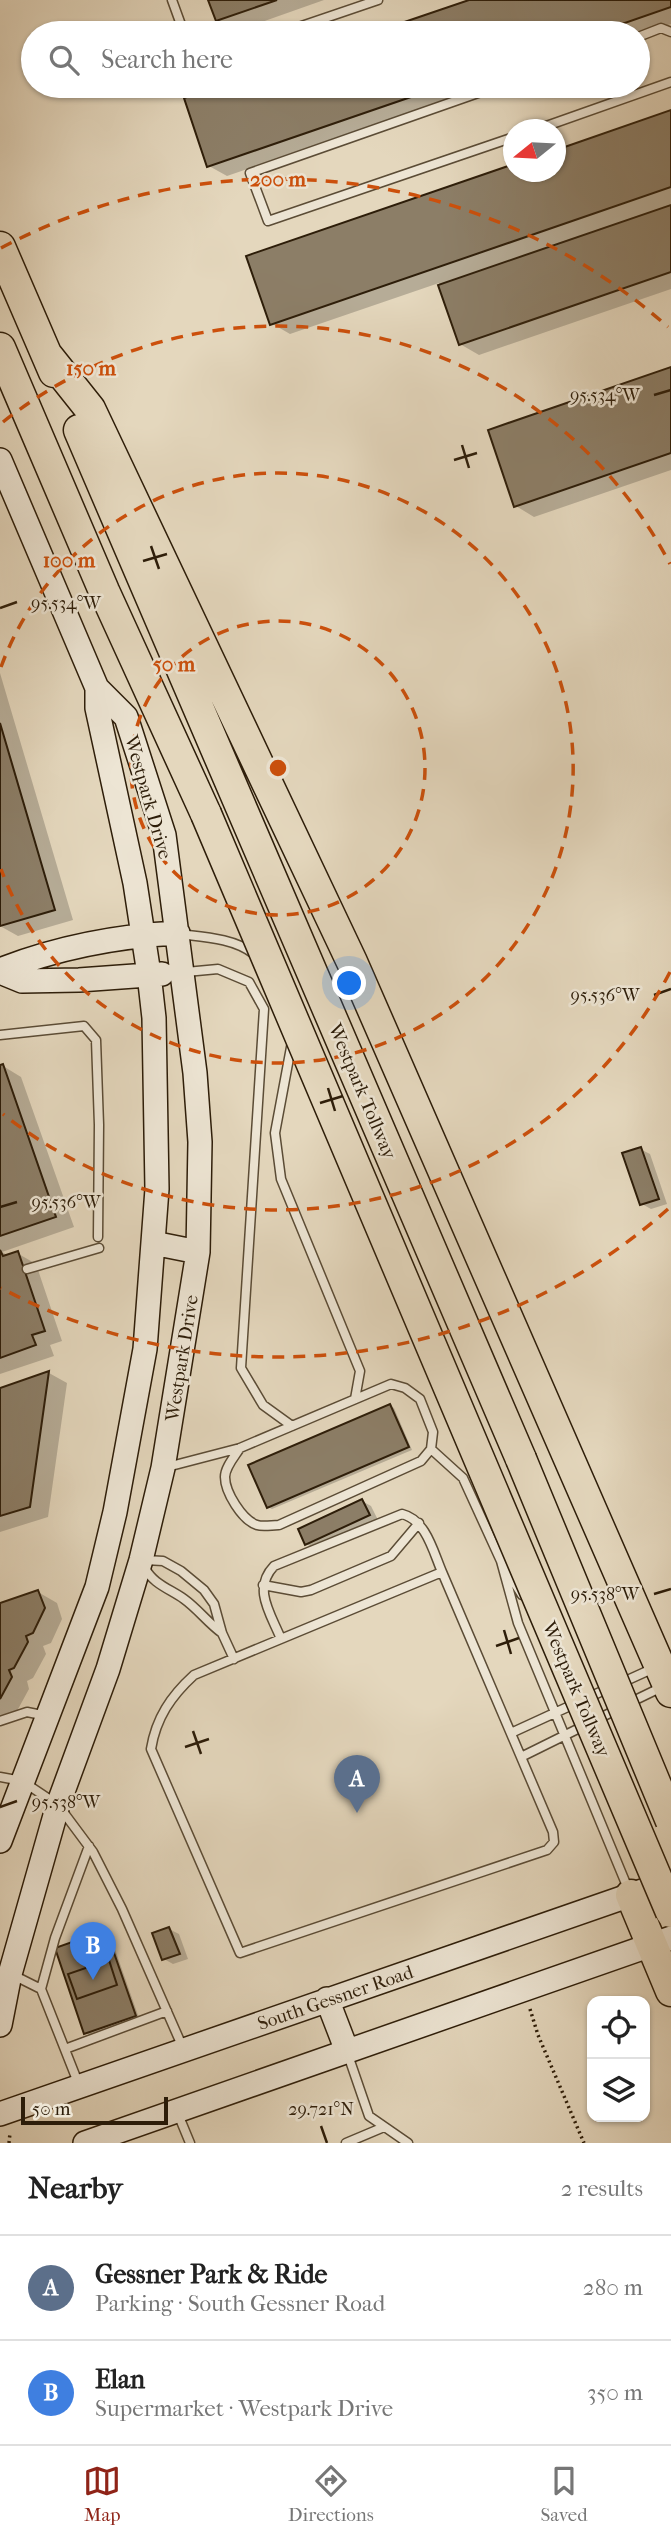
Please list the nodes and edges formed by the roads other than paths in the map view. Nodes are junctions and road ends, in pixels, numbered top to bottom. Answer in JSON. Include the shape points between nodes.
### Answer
{"nodes":[{"id":1,"x":172,"y":0,"type":"edge"},
{"id":2,"x":378,"y":0,"type":"edge"},
{"id":3,"x":180,"y":21,"type":"edge"},
{"id":4,"x":316,"y":21,"type":"edge"},
{"id":5,"x":650,"y":32,"type":"edge"},
{"id":6,"x":671,"y":32,"type":"edge"},
{"id":7,"x":671,"y":82,"type":"edge"},
{"id":8,"x":650,"y":89,"type":"edge"},
{"id":9,"x":464,"y":98,"type":"edge"},
{"id":10,"x":626,"y":98,"type":"edge"},
{"id":11,"x":566,"y":119,"type":"edge"},
{"id":12,"x":503,"y":140,"type":"edge"},
{"id":13,"x":0,"y":247,"type":"edge"},
{"id":14,"x":0,"y":348,"type":"edge"},
{"id":15,"x":47,"y":355,"type":"junction"},
{"id":16,"x":0,"y":460,"type":"edge"},
{"id":17,"x":97,"y":688,"type":"junction"},
{"id":18,"x":178,"y":933,"type":"junction"},
{"id":19,"x":143,"y":935,"type":"junction"},
{"id":20,"x":0,"y":971,"type":"edge"},
{"id":21,"x":183,"y":972,"type":"junction"},
{"id":22,"x":149,"y":974,"type":"junction"},
{"id":23,"x":0,"y":1035,"type":"edge"},
{"id":24,"x":98,"y":1237,"type":"dead end"},
{"id":25,"x":153,"y":1243,"type":"junction"},
{"id":26,"x":99,"y":1248,"type":"dead end"},
{"id":27,"x":198,"y":1252,"type":"junction"},
{"id":28,"x":27,"y":1269,"type":"dead end"},
{"id":29,"x":355,"y":1399,"type":"junction"},
{"id":30,"x":292,"y":1426,"type":"junction"},
{"id":31,"x":240,"y":1448,"type":"junction"},
{"id":32,"x":431,"y":1449,"type":"junction"},
{"id":33,"x":163,"y":1468,"type":"junction"},
{"id":34,"x":419,"y":1523,"type":"junction"},
{"id":35,"x":107,"y":1549,"type":"junction"},
{"id":36,"x":141,"y":1560,"type":"junction"},
{"id":37,"x":501,"y":1561,"type":"junction"},
{"id":38,"x":442,"y":1572,"type":"junction"},
{"id":39,"x":263,"y":1585,"type":"junction"},
{"id":40,"x":528,"y":1606,"type":"dead end"},
{"id":41,"x":222,"y":1633,"type":"junction"},
{"id":42,"x":281,"y":1639,"type":"junction"},
{"id":43,"x":545,"y":1641,"type":"dead end"},
{"id":44,"x":234,"y":1658,"type":"junction"},
{"id":45,"x":666,"y":1681,"type":"edge"},
{"id":46,"x":584,"y":1699,"type":"junction"},
{"id":47,"x":555,"y":1712,"type":"junction"},
{"id":48,"x":47,"y":1716,"type":"junction"},
{"id":49,"x":0,"y":1721,"type":"edge"},
{"id":50,"x":511,"y":1732,"type":"junction"},
{"id":51,"x":565,"y":1735,"type":"junction"},
{"id":52,"x":521,"y":1757,"type":"junction"},
{"id":53,"x":11,"y":1779,"type":"edge"},
{"id":54,"x":58,"y":1805,"type":"junction"},
{"id":55,"x":671,"y":1821,"type":"edge"},
{"id":56,"x":0,"y":1841,"type":"edge"},
{"id":57,"x":89,"y":1846,"type":"junction"},
{"id":58,"x":671,"y":1880,"type":"edge"},
{"id":59,"x":631,"y":1895,"type":"junction"},
{"id":60,"x":671,"y":1912,"type":"edge"},
{"id":61,"x":661,"y":1941,"type":"edge"},
{"id":62,"x":10,"y":1973,"type":"junction"},
{"id":63,"x":41,"y":1989,"type":"junction"},
{"id":64,"x":671,"y":1991,"type":"edge"},
{"id":65,"x":327,"y":1999,"type":"junction"},
{"id":66,"x":167,"y":2011,"type":"junction"},
{"id":67,"x":0,"y":2025,"type":"edge"},
{"id":68,"x":65,"y":2049,"type":"junction"},
{"id":69,"x":183,"y":2050,"type":"junction"},
{"id":70,"x":347,"y":2052,"type":"junction"},
{"id":71,"x":79,"y":2085,"type":"junction"},
{"id":72,"x":177,"y":2111,"type":"junction"},
{"id":73,"x":5,"y":2123,"type":"edge"},
{"id":74,"x":384,"y":2127,"type":"junction"},
{"id":75,"x":85,"y":2143,"type":"edge"},
{"id":76,"x":190,"y":2143,"type":"edge"},
{"id":77,"x":346,"y":2143,"type":"edge"},
{"id":78,"x":408,"y":2143,"type":"edge"}],
"edges":[{"from":1,"to":3,"type":"lane"},
{"from":2,"to":4,"type":"lane"},
{"from":5,"to":6,"type":"lane","via":[[661,28]]},
{"from":7,"to":8,"type":"lane"},
{"from":9,"to":12,"type":"lane","via":[[250,173],[268,221]]},
{"from":10,"to":11,"type":"lane"},
{"from":13,"to":15,"type":"highway","name":"Westpark Tollway"},
{"from":14,"to":60,"type":"highway","name":"Westpark Tollway","bridge":true,"via":[[206,814]]},
{"from":15,"to":45,"type":"highway","via":[[90,409],[352,962]]},
{"from":15,"to":55,"type":"highway","name":"Westpark Tollway","bridge":true},
{"from":16,"to":17,"type":"main road","name":"Westpark Drive"},
{"from":17,"to":18,"type":"main road","name":"Westpark Drive","via":[[125,717],[145,776],[164,835]]},
{"from":17,"to":19,"type":"main road","name":"Westpark Drive","via":[[97,708]]},
{"from":18,"to":19,"type":"main road"},
{"from":18,"to":21,"type":"main road","name":"Westpark Drive"},
{"from":18,"to":29,"type":"lane","via":[[246,948],[267,964],[287,998],[292,1041],[275,1133],[277,1157],[281,1179],[357,1360],[360,1371]]},
{"from":19,"to":20,"type":"main road","via":[[45,953]]},
{"from":19,"to":22,"type":"main road","name":"Westpark Drive"},
{"from":20,"to":22,"type":"main road","via":[[22,981]]},
{"from":21,"to":22,"type":"main road"},
{"from":21,"to":27,"type":"main road","name":"Westpark Drive","via":[[200,1142]]},
{"from":21,"to":30,"type":"lane","via":[[218,970],[250,982],[264,1009],[241,1368],[263,1405]]},
{"from":22,"to":25,"type":"main road","name":"Westpark Drive","via":[[157,1104]]},
{"from":23,"to":24,"type":"lane","via":[[84,1026],[96,1040]]},
{"from":25,"to":27,"type":"main road"},
{"from":25,"to":35,"type":"main road","name":"Westpark Drive","via":[[145,1349]]},
{"from":26,"to":28,"type":"lane"},
{"from":27,"to":33,"type":"main road","name":"Westpark Drive"},
{"from":29,"to":30,"type":"lane"},
{"from":29,"to":32,"type":"lane","via":[[391,1384],[405,1388],[424,1410],[433,1432]]},
{"from":30,"to":31,"type":"lane"},
{"from":31,"to":32,"type":"lane","via":[[225,1476],[243,1517],[258,1525],[279,1525],[421,1461]]},
{"from":31,"to":33,"type":"lane"},
{"from":32,"to":37,"type":"lane","via":[[463,1478]]},
{"from":33,"to":36,"type":"main road","name":"Westpark Drive"},
{"from":34,"to":38,"type":"lane"},
{"from":34,"to":39,"type":"lane","via":[[391,1556],[311,1590]]},
{"from":34,"to":39,"type":"lane","via":[[402,1514],[274,1566]]},
{"from":35,"to":36,"type":"main road"},
{"from":35,"to":48,"type":"main road","name":"Westpark Drive"},
{"from":36,"to":41,"type":"lane","via":[[150,1577],[184,1599]]},
{"from":36,"to":41,"type":"lane","via":[[163,1561],[204,1590],[214,1604]]},
{"from":36,"to":54,"type":"main road","name":"Westpark Drive","via":[[108,1669]]},
{"from":37,"to":40,"type":"lane"},
{"from":37,"to":47,"type":"lane","via":[[518,1623]]},
{"from":38,"to":42,"type":"lane"},
{"from":38,"to":50,"type":"lane"},
{"from":39,"to":42,"type":"lane"},
{"from":41,"to":44,"type":"lane"},
{"from":42,"to":44,"type":"lane"},
{"from":43,"to":46,"type":"lane","via":[[566,1689]]},
{"from":44,"to":52,"type":"lane","via":[[194,1675],[182,1686],[161,1715],[151,1749],[240,1952],[547,1850],[554,1842],[553,1832]]},
{"from":45,"to":46,"type":"lane"},
{"from":45,"to":51,"type":"lane"},
{"from":46,"to":47,"type":"lane"},
{"from":47,"to":50,"type":"lane"},
{"from":47,"to":51,"type":"lane"},
{"from":48,"to":49,"type":"lane","via":[[27,1712]]},
{"from":48,"to":53,"type":"main road","name":"Westpark Drive"},
{"from":50,"to":52,"type":"lane"},
{"from":51,"to":52,"type":"lane"},
{"from":51,"to":59,"type":"lane"},
{"from":53,"to":54,"type":"lane"},
{"from":53,"to":56,"type":"main road","name":"Westpark Drive"},
{"from":54,"to":57,"type":"lane"},
{"from":54,"to":62,"type":"main road","name":"Westpark Drive"},
{"from":57,"to":63,"type":"lane"},
{"from":57,"to":66,"type":"lane"},
{"from":58,"to":59,"type":"main road","name":"South Gessner Road"},
{"from":59,"to":61,"type":"highway"},
{"from":59,"to":65,"type":"main road","name":"South Gessner Road"},
{"from":61,"to":64,"type":"highway"},
{"from":61,"to":70,"type":"main road"},
{"from":62,"to":63,"type":"lane"},
{"from":62,"to":67,"type":"main road","name":"Westpark Drive"},
{"from":63,"to":68,"type":"lane"},
{"from":65,"to":69,"type":"main road","name":"South Gessner Road"},
{"from":65,"to":70,"type":"main road"},
{"from":66,"to":68,"type":"lane"},
{"from":66,"to":69,"type":"lane"},
{"from":68,"to":71,"type":"lane"},
{"from":69,"to":71,"type":"main road","name":"South Gessner Road"},
{"from":70,"to":72,"type":"main road"},
{"from":70,"to":74,"type":"lane","via":[[369,2116]]},
{"from":71,"to":73,"type":"main road","name":"South Gessner Road"},
{"from":72,"to":75,"type":"main road"},
{"from":72,"to":76,"type":"lane"},
{"from":74,"to":77,"type":"lane"},
{"from":74,"to":78,"type":"lane"}]}
